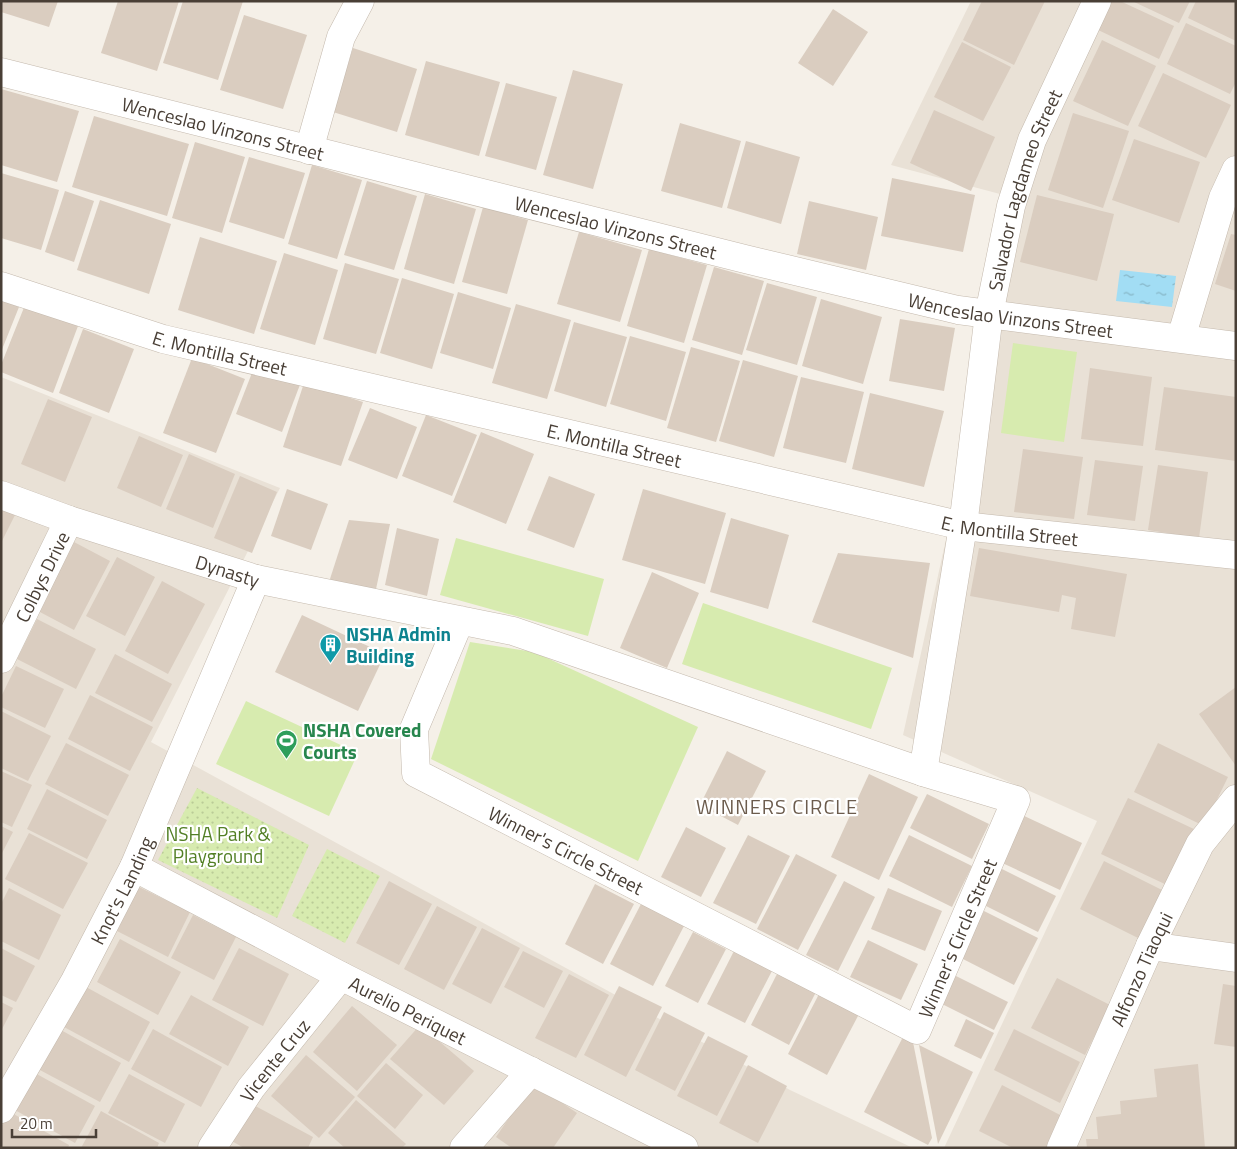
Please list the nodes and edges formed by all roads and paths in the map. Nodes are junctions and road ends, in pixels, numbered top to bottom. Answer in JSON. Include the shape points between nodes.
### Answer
{"nodes":[{"id":1,"x":360,"y":1,"type":"edge"},
{"id":2,"x":1097,"y":1,"type":"edge"},
{"id":3,"x":1,"y":72,"type":"edge"},
{"id":4,"x":309,"y":150,"type":"junction"},
{"id":5,"x":1236,"y":170,"type":"edge"},
{"id":6,"x":1,"y":286,"type":"edge"},
{"id":7,"x":990,"y":314,"type":"junction"},
{"id":8,"x":1181,"y":338,"type":"junction"},
{"id":9,"x":1236,"y":346,"type":"edge"},
{"id":10,"x":1,"y":495,"type":"edge"},
{"id":11,"x":69,"y":520,"type":"junction"},
{"id":12,"x":964,"y":526,"type":"junction"},
{"id":13,"x":1236,"y":556,"type":"edge"},
{"id":14,"x":256,"y":579,"type":"junction"},
{"id":15,"x":460,"y":620,"type":"junction"},
{"id":16,"x":1,"y":659,"type":"edge"},
{"id":17,"x":923,"y":772,"type":"junction"},
{"id":18,"x":1236,"y":799,"type":"edge"},
{"id":19,"x":134,"y":867,"type":"junction"},
{"id":20,"x":1150,"y":946,"type":"junction"},
{"id":21,"x":1236,"y":958,"type":"edge"},
{"id":22,"x":342,"y":976,"type":"junction"},
{"id":23,"x":531,"y":1072,"type":"junction"},
{"id":24,"x":1,"y":1109,"type":"edge"},
{"id":25,"x":212,"y":1148,"type":"edge"},
{"id":26,"x":464,"y":1148,"type":"edge"},
{"id":27,"x":684,"y":1148,"type":"edge"},
{"id":28,"x":1061,"y":1148,"type":"edge"}],
"edges":[{"from":1,"to":4,"type":"street","via":[[341,37]]},
{"from":2,"to":7,"type":"street","name":"Salvador Lagdameo Street","via":[[1032,140],[1011,206]]},
{"from":3,"to":4,"type":"street","name":"Wenceslao Vinzons Street"},
{"from":4,"to":7,"type":"street","name":"Wenceslao Vinzons Street","via":[[745,259],[958,310]]},
{"from":5,"to":8,"type":"street","via":[[1223,198]]},
{"from":6,"to":12,"type":"street","name":"E. Montilla Street","via":[[163,339]]},
{"from":7,"to":8,"type":"street","name":"Wenceslao Vinzons Street"},
{"from":7,"to":12,"type":"street","name":"Salvador Lagdameo Street"},
{"from":8,"to":9,"type":"street","name":"Wenceslao Vinzons Street"},
{"from":10,"to":11,"type":"street","name":"Dynasty"},
{"from":11,"to":14,"type":"street","name":"Dynasty"},
{"from":11,"to":16,"type":"street","name":"Colbys Drive"},
{"from":12,"to":13,"type":"street","name":"E. Montilla Street"},
{"from":12,"to":17,"type":"street","name":"Salvador Lagdameo Street"},
{"from":14,"to":15,"type":"street","name":"Dynasty"},
{"from":14,"to":19,"type":"street","name":"Knot's Landing"},
{"from":15,"to":17,"type":"street","name":"Winner's Circle Street","via":[[513,631]]},
{"from":15,"to":17,"type":"street","name":"Winner's Circle Street","via":[[414,729],[416,773],[917,1030],[1016,800]]},
{"from":18,"to":20,"type":"street","name":"Alfonzo Tiaoqui","via":[[1200,844]]},
{"from":19,"to":22,"type":"street","name":"Aurelio Periquet"},
{"from":19,"to":24,"type":"street","name":"Knot's Landing","via":[[75,981]]},
{"from":20,"to":21,"type":"street"},
{"from":20,"to":28,"type":"street","name":"Alfonzo Tiaoqui"},
{"from":22,"to":23,"type":"street","name":"Aurelio Periquet"},
{"from":22,"to":25,"type":"street","name":"Vicente Cruz","via":[[251,1088]]},
{"from":23,"to":26,"type":"street"},
{"from":23,"to":27,"type":"street","name":"Aurelio Periquet"}]}
